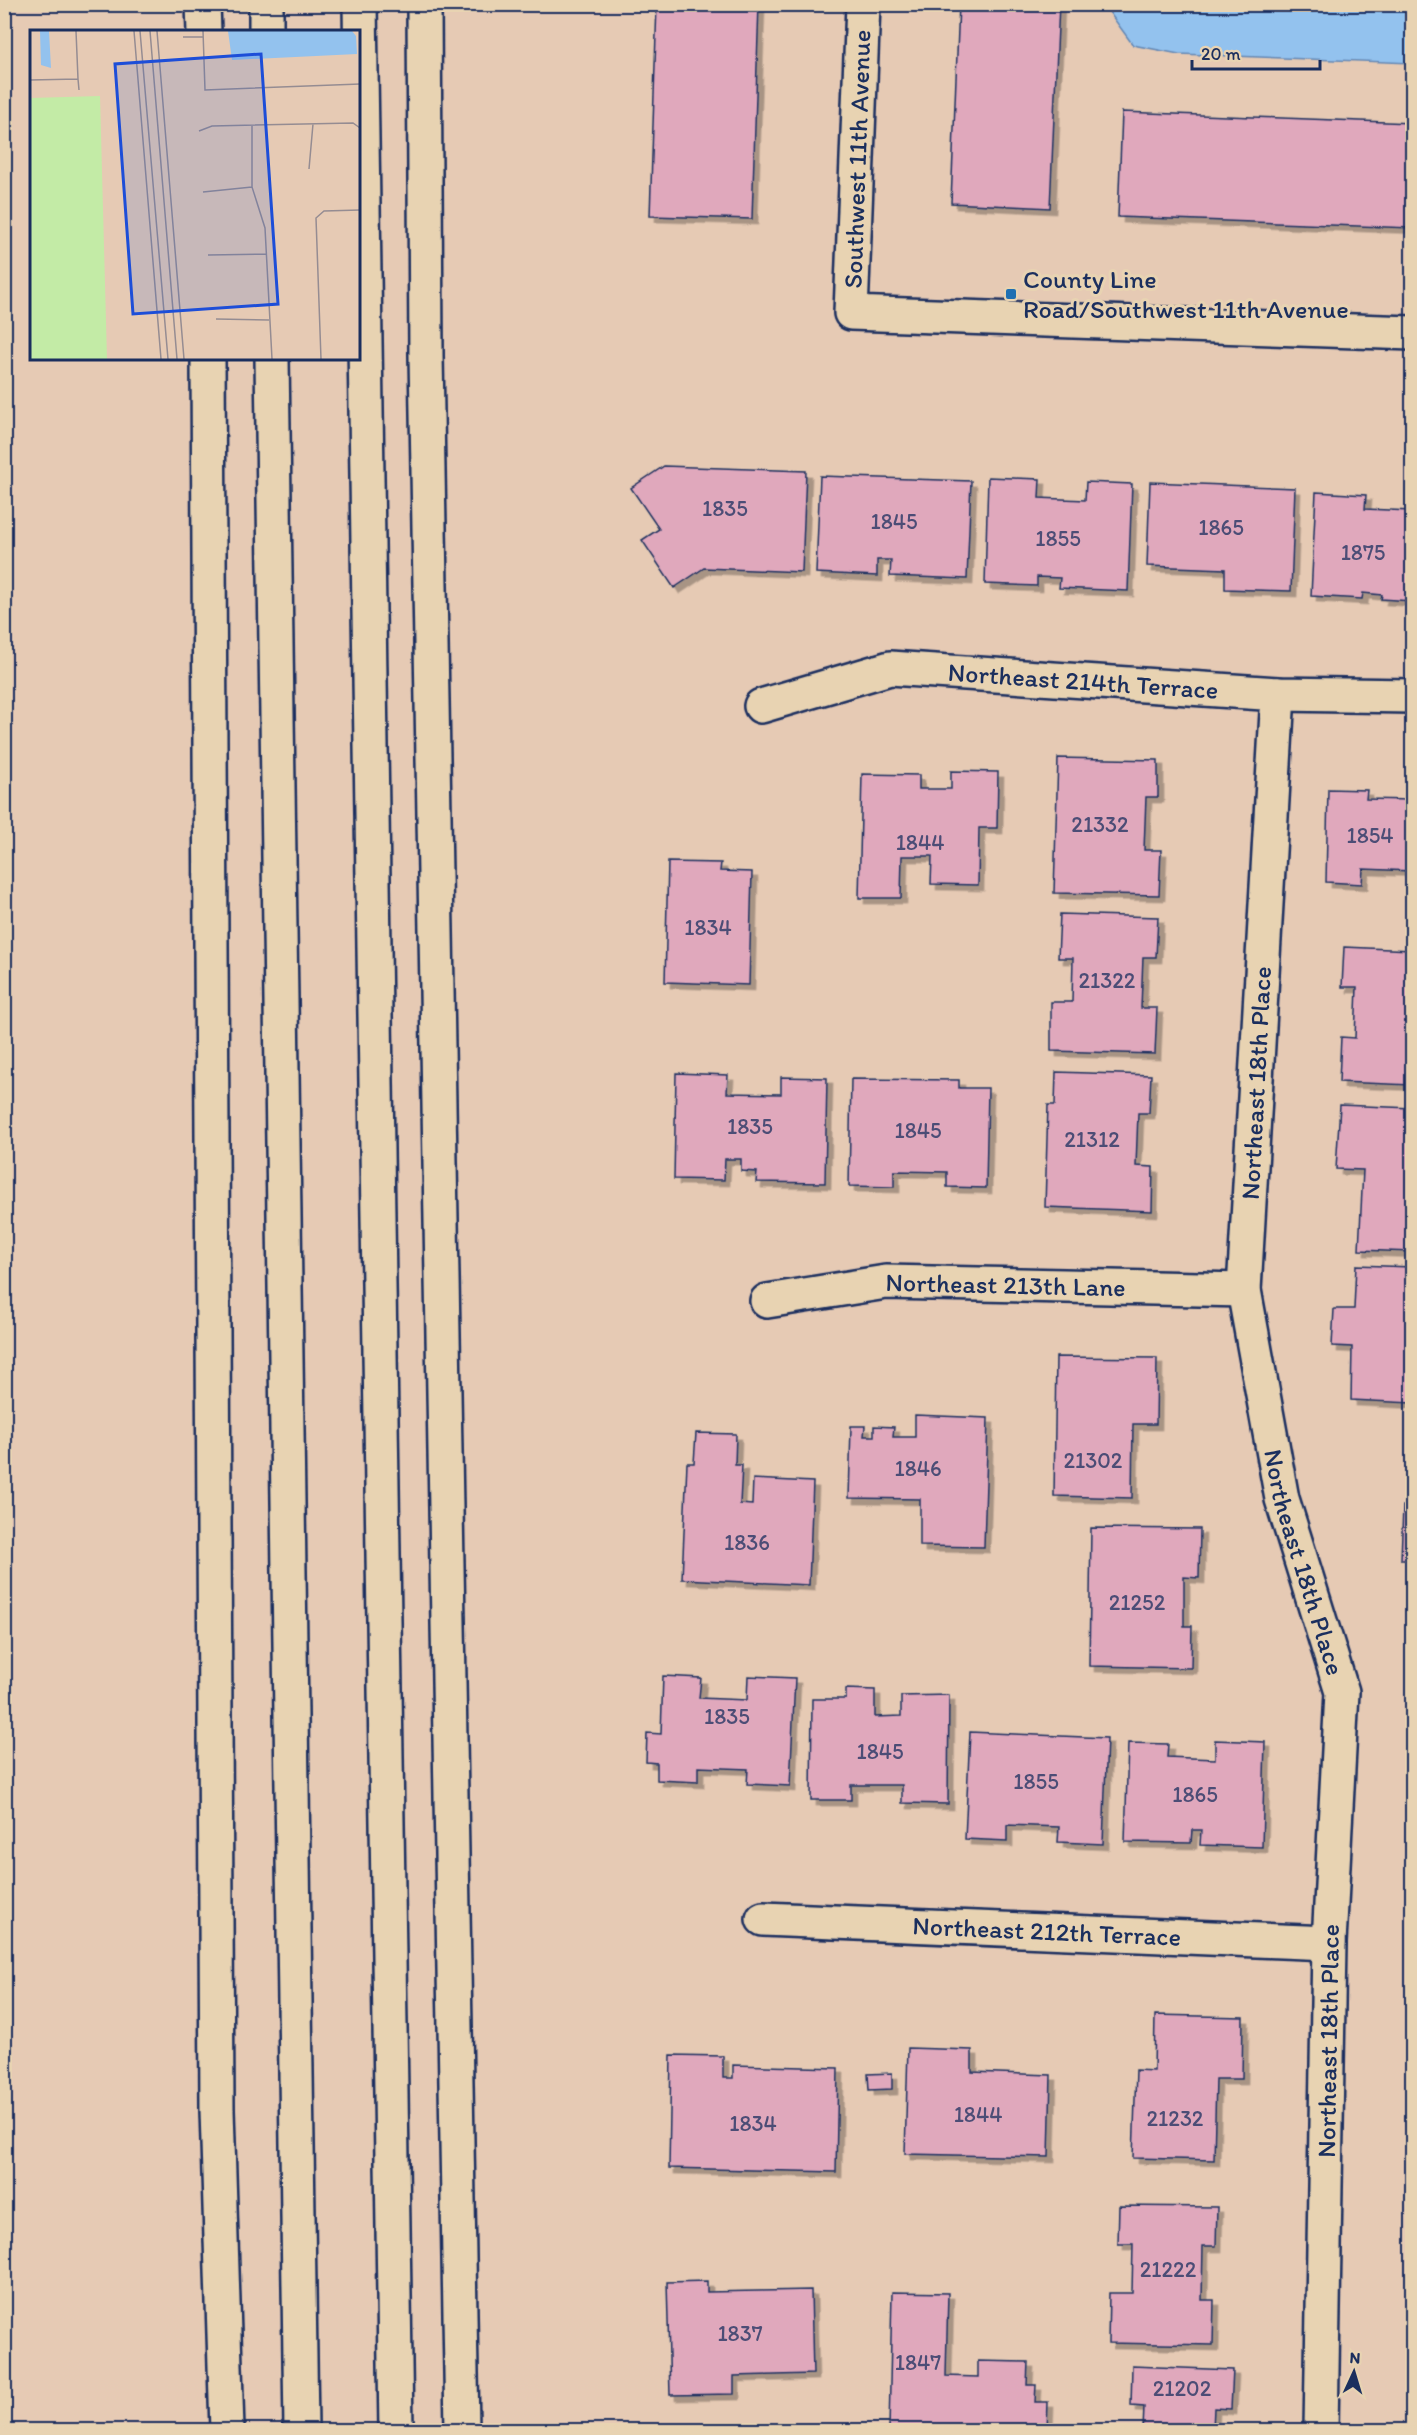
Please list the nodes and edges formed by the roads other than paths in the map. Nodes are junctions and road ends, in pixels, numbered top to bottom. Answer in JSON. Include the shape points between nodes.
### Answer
{"nodes":[{"id":1,"x":203,"y":4,"type":"edge"},
{"id":2,"x":266,"y":4,"type":"edge"},
{"id":3,"x":360,"y":4,"type":"edge"},
{"id":4,"x":424,"y":4,"type":"edge"},
{"id":5,"x":863,"y":4,"type":"edge"},
{"id":6,"x":204,"y":30,"type":"edge"},
{"id":7,"x":266,"y":30,"type":"edge"},
{"id":8,"x":1413,"y":333,"type":"edge"},
{"id":9,"x":208,"y":360,"type":"edge"},
{"id":10,"x":272,"y":360,"type":"edge"},
{"id":11,"x":1278,"y":694,"type":"junction"},
{"id":12,"x":1413,"y":696,"type":"edge"},
{"id":13,"x":761,"y":706,"type":"dead end"},
{"id":14,"x":1244,"y":1290,"type":"junction"},
{"id":15,"x":767,"y":1301,"type":"dead end"},
{"id":16,"x":764,"y":1919,"type":"dead end"},
{"id":17,"x":1329,"y":1943,"type":"junction"},
{"id":18,"x":227,"y":2430,"type":"edge"},
{"id":19,"x":302,"y":2430,"type":"edge"},
{"id":20,"x":396,"y":2430,"type":"edge"},
{"id":21,"x":462,"y":2430,"type":"edge"},
{"id":22,"x":1321,"y":2430,"type":"edge"}],
"edges":[{"from":1,"to":6,"type":"main road"},
{"from":2,"to":7,"type":"main road"},
{"from":3,"to":20,"type":"main road"},
{"from":4,"to":21,"type":"main road","via":[[426,356]]},
{"from":5,"to":8,"type":"main road","name":"Southwest 11th Avenue","via":[[851,313]]},
{"from":9,"to":18,"type":"main road","via":[[217,2110]]},
{"from":10,"to":19,"type":"main road"},
{"from":11,"to":12,"type":"main road","name":"Northeast 214th Terrace"},
{"from":11,"to":13,"type":"main road","name":"Northeast 214th Terrace","via":[[890,668]]},
{"from":11,"to":14,"type":"main road","name":"Northeast 18th Place"},
{"from":14,"to":15,"type":"main road","name":"Northeast 213th Lane","via":[[886,1282]]},
{"from":14,"to":17,"type":"main road","name":"Northeast 18th Place","via":[[1282,1500],[1342,1692]]},
{"from":16,"to":17,"type":"main road","name":"Northeast 212th Terrace"},
{"from":17,"to":22,"type":"main road","name":"Northeast 18th Place"}]}
